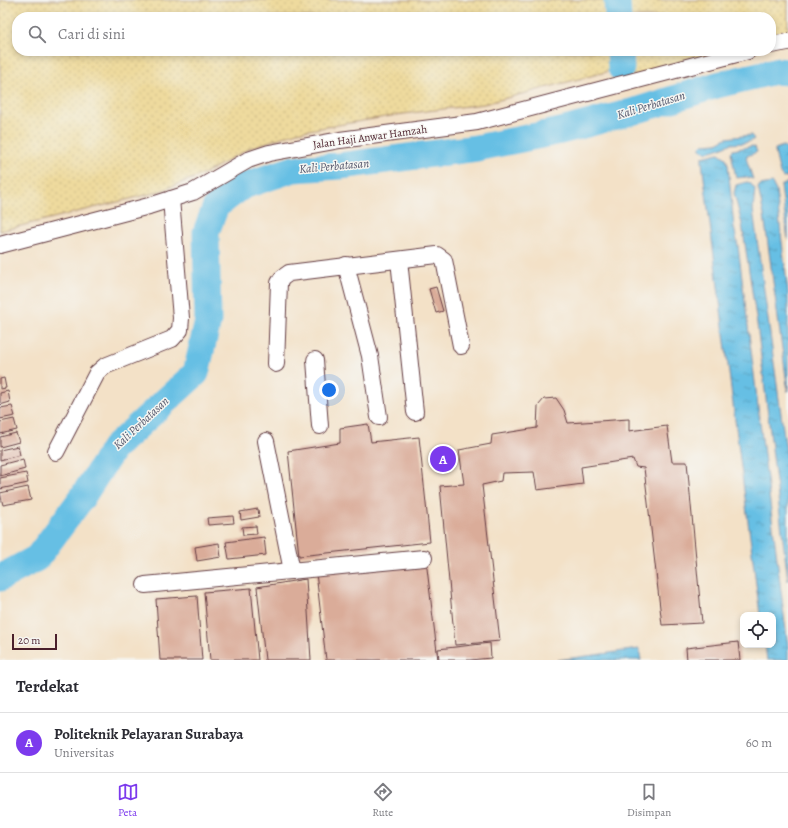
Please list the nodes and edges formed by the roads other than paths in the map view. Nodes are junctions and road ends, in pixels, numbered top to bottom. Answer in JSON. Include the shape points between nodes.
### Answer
{"nodes":[{"id":1,"x":788,"y":42,"type":"edge"},
{"id":2,"x":776,"y":44,"type":"edge"},
{"id":3,"x":729,"y":56,"type":"edge"},
{"id":4,"x":172,"y":213,"type":"junction"},
{"id":5,"x":0,"y":245,"type":"edge"},
{"id":6,"x":399,"y":260,"type":"junction"},
{"id":7,"x":346,"y":266,"type":"junction"},
{"id":8,"x":462,"y":346,"type":"dead end"},
{"id":9,"x":315,"y":360,"type":"dead end"},
{"id":10,"x":276,"y":364,"type":"dead end"},
{"id":11,"x":415,"y":412,"type":"dead end"},
{"id":12,"x":380,"y":417,"type":"dead end"},
{"id":13,"x":320,"y":426,"type":"dead end"},
{"id":14,"x":266,"y":441,"type":"dead end"},
{"id":15,"x":56,"y":452,"type":"dead end"},
{"id":16,"x":424,"y":558,"type":"dead end"},
{"id":17,"x":292,"y":571,"type":"junction"},
{"id":18,"x":145,"y":585,"type":"dead end"}],
"edges":[{"from":1,"to":2,"type":"street"},
{"from":3,"to":4,"type":"street","name":"Jalan Haji Anwar Hamzah","via":[[477,122],[340,140],[269,153],[248,160],[193,192]]},
{"from":4,"to":5,"type":"street","name":"Jalan Haji Anwar Hamzah","via":[[58,231]]},
{"from":4,"to":15,"type":"street","via":[[180,330],[172,340],[105,366],[97,373]]},
{"from":6,"to":7,"type":"street"},
{"from":6,"to":8,"type":"street","via":[[438,255],[444,260]]},
{"from":6,"to":11,"type":"street"},
{"from":7,"to":10,"type":"street","via":[[289,273],[282,278],[279,283]]},
{"from":7,"to":12,"type":"street","via":[[370,356]]},
{"from":9,"to":13,"type":"street"},
{"from":14,"to":17,"type":"street"},
{"from":16,"to":17,"type":"street"},
{"from":17,"to":18,"type":"street"}]}
